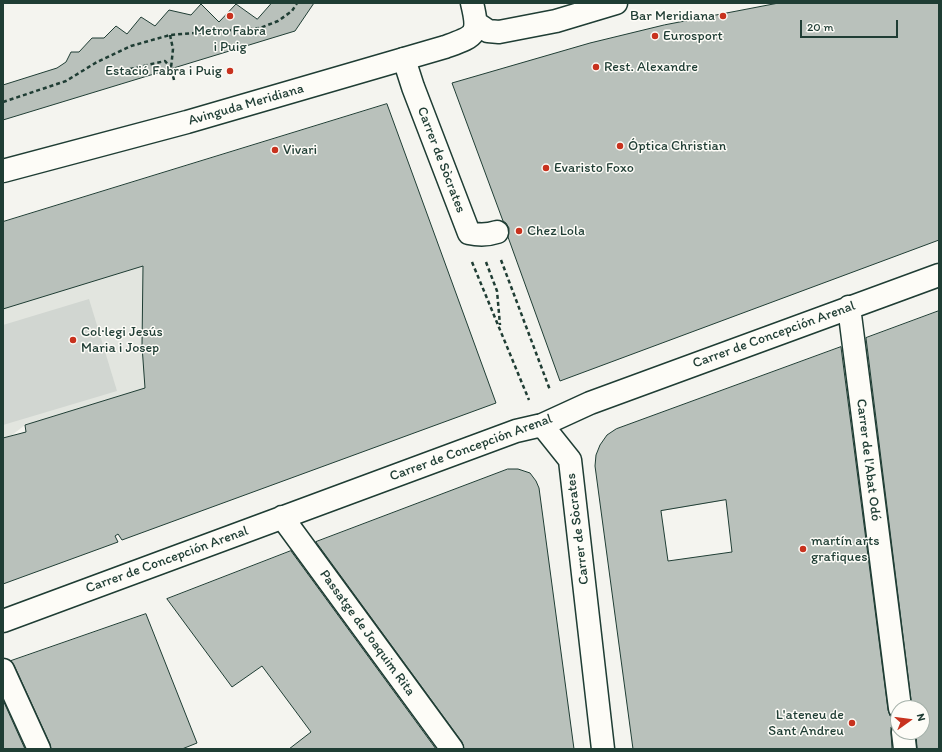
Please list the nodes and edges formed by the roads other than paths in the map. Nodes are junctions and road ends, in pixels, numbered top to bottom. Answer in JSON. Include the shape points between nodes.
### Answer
{"nodes":[{"id":1,"x":616,"y":3,"type":"edge"},
{"id":2,"x":474,"y":13,"type":"edge"},
{"id":3,"x":404,"y":59,"type":"junction"},
{"id":4,"x":3,"y":171,"type":"edge"},
{"id":5,"x":497,"y":232,"type":"dead end"},
{"id":6,"x":939,"y":275,"type":"edge"},
{"id":7,"x":849,"y":307,"type":"junction"},
{"id":8,"x":542,"y":425,"type":"junction"},
{"id":9,"x":282,"y":517,"type":"junction"},
{"id":10,"x":3,"y":621,"type":"edge"},
{"id":11,"x":3,"y":670,"type":"edge"},
{"id":12,"x":899,"y":700,"type":"edge"},
{"id":13,"x":39,"y":749,"type":"edge"},
{"id":14,"x":452,"y":749,"type":"edge"},
{"id":15,"x":603,"y":749,"type":"edge"}],
"edges":[{"from":1,"to":2,"type":"street","name":"Avinguda Meridiana","via":[[556,21],[499,32],[488,31]]},
{"from":2,"to":3,"type":"street","name":"Avinguda Meridiana","via":[[475,29],[465,40]]},
{"from":3,"to":4,"type":"street","name":"Avinguda Meridiana","via":[[187,122]]},
{"from":3,"to":5,"type":"street","name":"Carrer de Sòcrates","via":[[469,233],[476,235]]},
{"from":6,"to":7,"type":"street","name":"Carrer de Concepción Arenal"},
{"from":7,"to":8,"type":"street","name":"Carrer de Concepción Arenal","via":[[590,403]]},
{"from":7,"to":12,"type":"street","name":"Carrer de l'Abat Odó"},
{"from":8,"to":9,"type":"street","name":"Carrer de Concepción Arenal","via":[[516,431]]},
{"from":8,"to":15,"type":"street","name":"Carrer de Sòcrates","via":[[570,460]]},
{"from":9,"to":10,"type":"street","name":"Carrer de Concepción Arenal"},
{"from":9,"to":14,"type":"street","name":"Passatge de Joaquim Rita"},
{"from":11,"to":13,"type":"street"}]}
